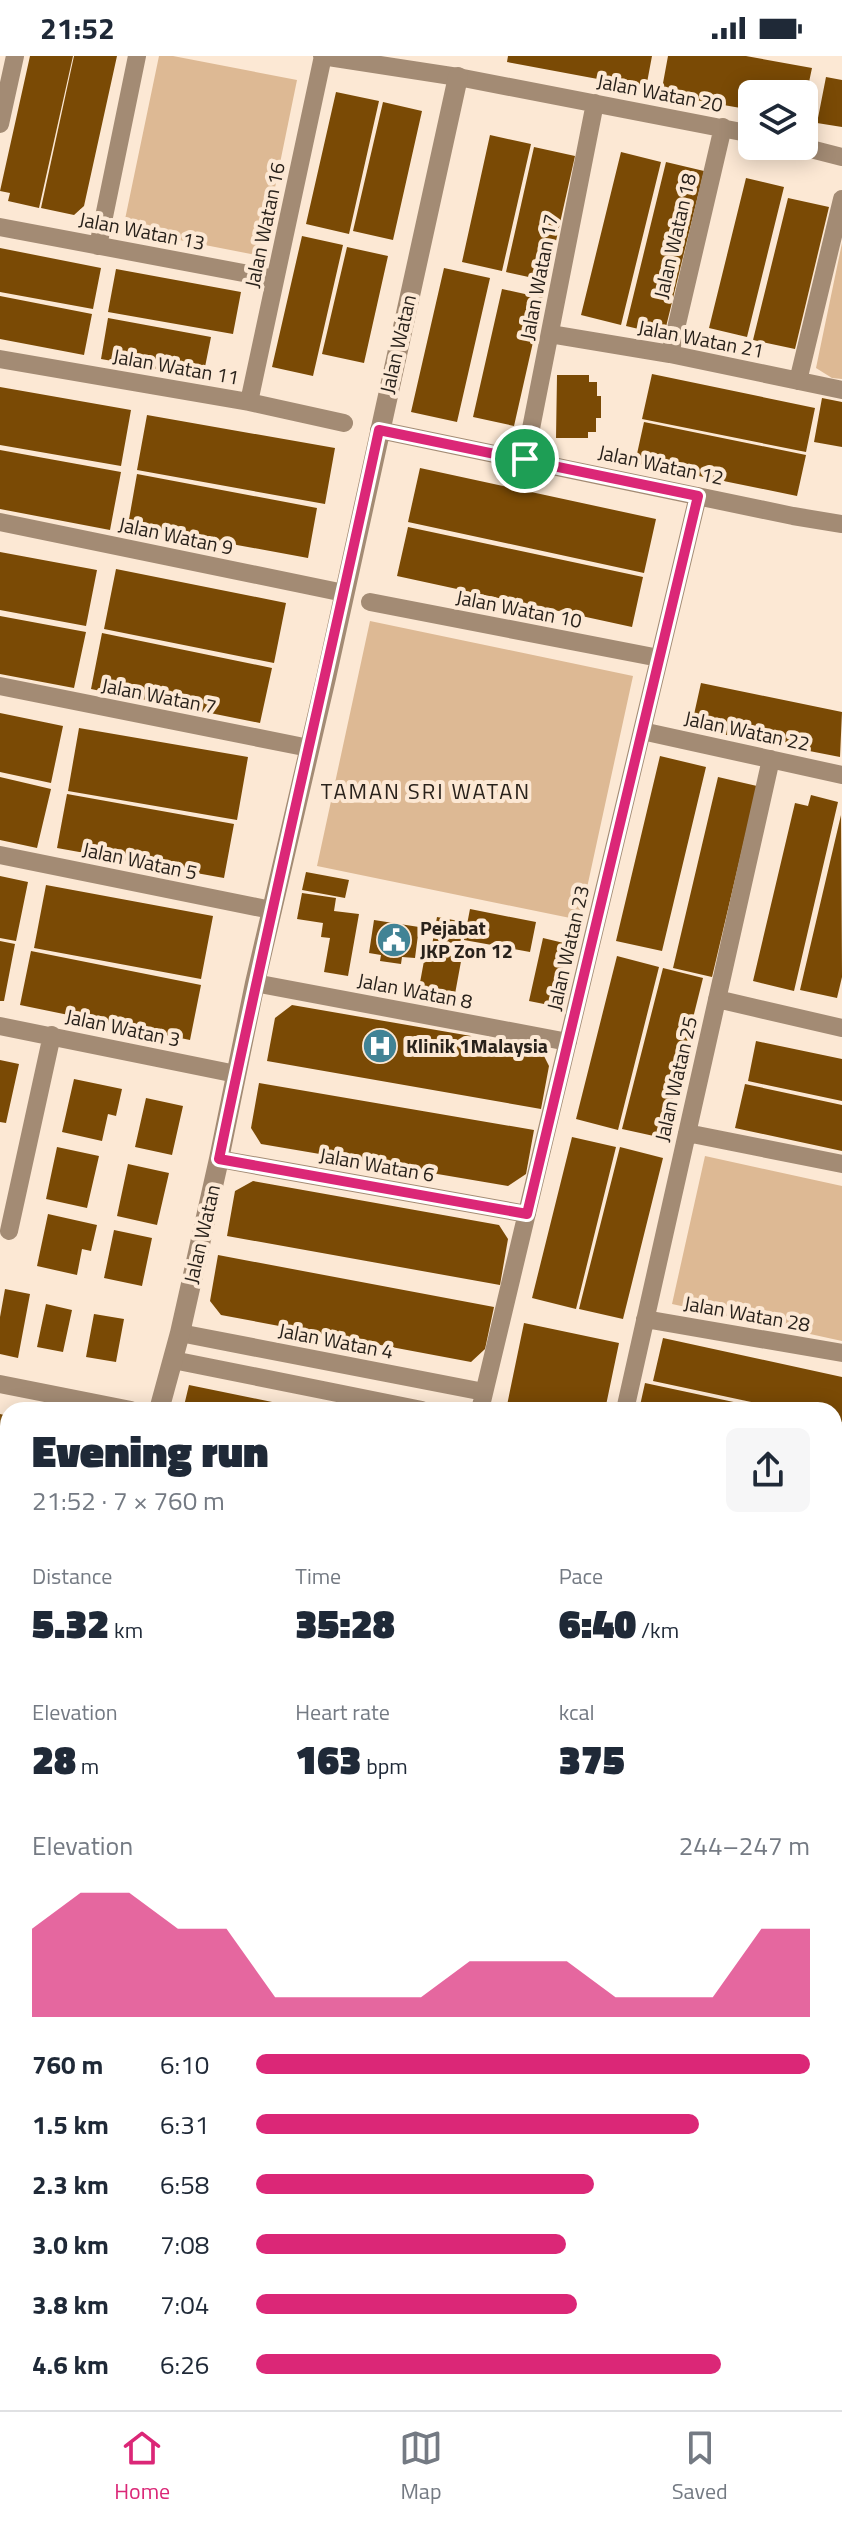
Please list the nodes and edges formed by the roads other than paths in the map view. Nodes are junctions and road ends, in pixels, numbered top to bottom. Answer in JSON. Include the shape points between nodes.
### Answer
{"nodes":[{"id":1,"x":15,"y":56,"type":"edge"},
{"id":2,"x":137,"y":56,"type":"edge"},
{"id":3,"x":323,"y":56,"type":"edge"},
{"id":4,"x":458,"y":77,"type":"junction"},
{"id":5,"x":595,"y":103,"type":"junction"},
{"id":6,"x":0,"y":124,"type":"edge"},
{"id":7,"x":723,"y":127,"type":"junction"},
{"id":8,"x":738,"y":131,"type":"edge"},
{"id":9,"x":818,"y":151,"type":"edge"},
{"id":10,"x":842,"y":157,"type":"edge"},
{"id":11,"x":842,"y":199,"type":"edge"},
{"id":12,"x":0,"y":227,"type":"edge"},
{"id":13,"x":98,"y":246,"type":"junction"},
{"id":14,"x":275,"y":279,"type":"junction"},
{"id":15,"x":550,"y":334,"type":"junction"},
{"id":16,"x":670,"y":354,"type":"junction"},
{"id":17,"x":0,"y":359,"type":"edge"},
{"id":18,"x":798,"y":381,"type":"junction"},
{"id":19,"x":842,"y":390,"type":"edge"},
{"id":20,"x":249,"y":402,"type":"junction"},
{"id":21,"x":344,"y":423,"type":"dead end"},
{"id":22,"x":379,"y":430,"type":"junction"},
{"id":23,"x":525,"y":459,"type":"junction"},
{"id":24,"x":698,"y":496,"type":"junction"},
{"id":25,"x":0,"y":522,"type":"edge"},
{"id":26,"x":842,"y":524,"type":"edge"},
{"id":27,"x":344,"y":593,"type":"junction"},
{"id":28,"x":370,"y":602,"type":"dead end"},
{"id":29,"x":659,"y":658,"type":"junction"},
{"id":30,"x":0,"y":686,"type":"edge"},
{"id":31,"x":642,"y":731,"type":"junction"},
{"id":32,"x":309,"y":748,"type":"junction"},
{"id":33,"x":771,"y":759,"type":"junction"},
{"id":34,"x":842,"y":775,"type":"edge"},
{"id":35,"x":0,"y":855,"type":"edge"},
{"id":36,"x":271,"y":910,"type":"junction"},
{"id":37,"x":255,"y":983,"type":"junction"},
{"id":38,"x":717,"y":999,"type":"junction"},
{"id":39,"x":0,"y":1026,"type":"edge"},
{"id":40,"x":842,"y":1028,"type":"edge"},
{"id":41,"x":52,"y":1035,"type":"junction"},
{"id":42,"x":568,"y":1042,"type":"junction"},
{"id":43,"x":236,"y":1074,"type":"junction"},
{"id":44,"x":687,"y":1133,"type":"junction"},
{"id":45,"x":219,"y":1159,"type":"junction"},
{"id":46,"x":842,"y":1164,"type":"edge"},
{"id":47,"x":527,"y":1214,"type":"junction"},
{"id":48,"x":9,"y":1231,"type":"dead end"},
{"id":49,"x":645,"y":1319,"type":"junction"},
{"id":50,"x":180,"y":1333,"type":"junction"},
{"id":51,"x":842,"y":1353,"type":"edge"},
{"id":52,"x":173,"y":1360,"type":"junction"},
{"id":53,"x":0,"y":1384,"type":"edge"},
{"id":54,"x":482,"y":1401,"type":"edge"},
{"id":55,"x":91,"y":1402,"type":"edge"},
{"id":56,"x":161,"y":1402,"type":"edge"},
{"id":57,"x":382,"y":1402,"type":"edge"},
{"id":58,"x":627,"y":1402,"type":"edge"}],
"edges":[{"from":1,"to":6,"type":"street"},
{"from":2,"to":13,"type":"street"},
{"from":3,"to":4,"type":"street","name":"Jalan Watan 20"},
{"from":3,"to":14,"type":"street","name":"Jalan Watan 16"},
{"from":4,"to":5,"type":"street","name":"Jalan Watan 20"},
{"from":4,"to":22,"type":"street","name":"Jalan Watan"},
{"from":5,"to":7,"type":"street","name":"Jalan Watan 20"},
{"from":5,"to":15,"type":"street","name":"Jalan Watan 17"},
{"from":7,"to":8,"type":"street","name":"Jalan Watan 20"},
{"from":7,"to":16,"type":"street","name":"Jalan Watan 18"},
{"from":9,"to":10,"type":"street"},
{"from":11,"to":18,"type":"street"},
{"from":12,"to":13,"type":"street","name":"Jalan Watan 13"},
{"from":13,"to":14,"type":"street","name":"Jalan Watan 13"},
{"from":14,"to":20,"type":"street","name":"Jalan Watan 16"},
{"from":15,"to":16,"type":"street","name":"Jalan Watan 21"},
{"from":15,"to":23,"type":"street","name":"Jalan Watan 17"},
{"from":16,"to":18,"type":"street","name":"Jalan Watan 21"},
{"from":17,"to":20,"type":"street","name":"Jalan Watan 11"},
{"from":18,"to":19,"type":"street","name":"Jalan Watan 21"},
{"from":20,"to":21,"type":"street","name":"Jalan Watan 11"},
{"from":22,"to":23,"type":"street","name":"Jalan Watan 12"},
{"from":22,"to":27,"type":"street","name":"Jalan Watan"},
{"from":23,"to":24,"type":"street","name":"Jalan Watan 12"},
{"from":24,"to":26,"type":"street","name":"Jalan Watan 12"},
{"from":24,"to":29,"type":"street","name":"Jalan Watan 23"},
{"from":25,"to":27,"type":"street","name":"Jalan Watan 9"},
{"from":27,"to":32,"type":"street","name":"Jalan Watan"},
{"from":28,"to":29,"type":"street","name":"Jalan Watan 10"},
{"from":29,"to":31,"type":"street","name":"Jalan Watan 23"},
{"from":30,"to":32,"type":"street","name":"Jalan Watan 7"},
{"from":31,"to":33,"type":"street","name":"Jalan Watan 22"},
{"from":31,"to":42,"type":"street","name":"Jalan Watan 23"},
{"from":32,"to":36,"type":"street","name":"Jalan Watan"},
{"from":33,"to":34,"type":"street","name":"Jalan Watan 22"},
{"from":33,"to":38,"type":"street","name":"Jalan Watan 25"},
{"from":35,"to":36,"type":"street","name":"Jalan Watan 5"},
{"from":36,"to":37,"type":"street","name":"Jalan Watan"},
{"from":37,"to":42,"type":"street","name":"Jalan Watan 8"},
{"from":37,"to":43,"type":"street","name":"Jalan Watan"},
{"from":38,"to":40,"type":"street"},
{"from":38,"to":44,"type":"street","name":"Jalan Watan 25"},
{"from":39,"to":41,"type":"street","name":"Jalan Watan 3"},
{"from":41,"to":43,"type":"street","name":"Jalan Watan 3"},
{"from":41,"to":48,"type":"street"},
{"from":42,"to":47,"type":"street","name":"Jalan Watan 23"},
{"from":43,"to":45,"type":"street","name":"Jalan Watan"},
{"from":44,"to":46,"type":"street"},
{"from":44,"to":49,"type":"street","name":"Jalan Watan 25"},
{"from":45,"to":47,"type":"street","name":"Jalan Watan 6"},
{"from":45,"to":50,"type":"street","name":"Jalan Watan"},
{"from":47,"to":54,"type":"street","name":"Jalan Watan 23"},
{"from":49,"to":51,"type":"street","name":"Jalan Watan 28"},
{"from":49,"to":58,"type":"street","name":"Jalan Watan 25"},
{"from":50,"to":52,"type":"street","name":"Jalan Watan"},
{"from":50,"to":54,"type":"street","name":"Jalan Watan 4"},
{"from":52,"to":56,"type":"street","name":"Jalan Watan"},
{"from":52,"to":57,"type":"street"},
{"from":53,"to":55,"type":"street"}]}
